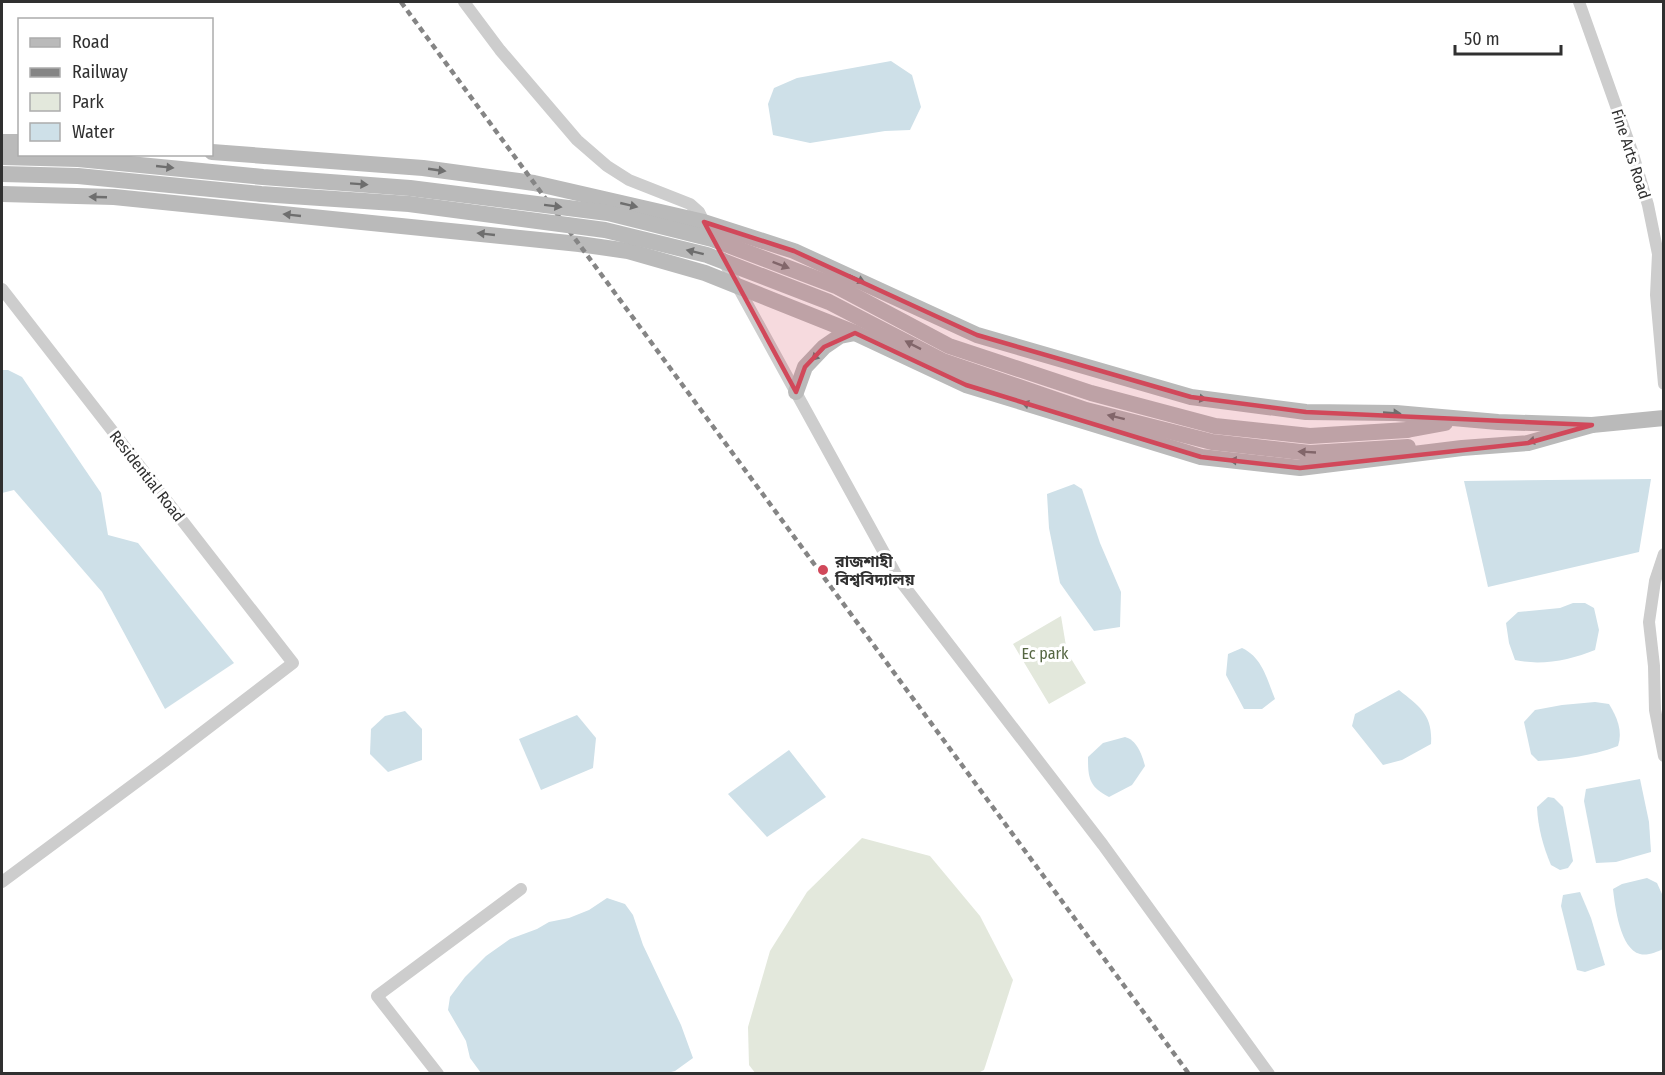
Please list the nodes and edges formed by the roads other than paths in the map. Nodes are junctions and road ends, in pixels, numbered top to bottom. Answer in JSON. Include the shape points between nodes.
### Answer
{"nodes":[{"id":1,"x":464,"y":2,"type":"edge"},
{"id":2,"x":1579,"y":2,"type":"edge"},
{"id":3,"x":2,"y":141,"type":"edge"},
{"id":4,"x":18,"y":142,"type":"edge"},
{"id":5,"x":213,"y":152,"type":"edge"},
{"id":6,"x":2,"y":157,"type":"edge"},
{"id":7,"x":2,"y":174,"type":"edge"},
{"id":8,"x":2,"y":194,"type":"edge"},
{"id":9,"x":704,"y":222,"type":"junction"},
{"id":10,"x":736,"y":285,"type":"junction"},
{"id":11,"x":2,"y":289,"type":"edge"},
{"id":12,"x":855,"y":333,"type":"junction"},
{"id":13,"x":1664,"y":384,"type":"edge"},
{"id":14,"x":796,"y":392,"type":"junction"},
{"id":15,"x":1664,"y":418,"type":"edge"},
{"id":16,"x":1464,"y":420,"type":"junction"},
{"id":17,"x":1592,"y":425,"type":"junction"},
{"id":18,"x":1408,"y":438,"type":"junction"},
{"id":19,"x":1462,"y":448,"type":"junction"},
{"id":20,"x":1664,"y":554,"type":"edge"},
{"id":21,"x":1664,"y":756,"type":"edge"},
{"id":22,"x":2,"y":882,"type":"edge"},
{"id":23,"x":521,"y":889,"type":"dead end"},
{"id":24,"x":438,"y":1074,"type":"edge"},
{"id":25,"x":1269,"y":1074,"type":"edge"}],
"edges":[{"from":1,"to":9,"type":"street","via":[[577,140],[629,180],[690,204]]},
{"from":2,"to":13,"type":"street","name":"Fine Arts Road","via":[[1648,205],[1658,254],[1656,295]]},
{"from":3,"to":4,"type":"main road"},
{"from":5,"to":9,"type":"main road","one_way":true,"via":[[423,168],[534,183]]},
{"from":6,"to":18,"type":"main road","one_way":true,"bridge":true,"via":[[78,159],[410,188],[608,213],[712,239],[836,286],[949,346],[1091,393],[1215,426],[1310,436]]},
{"from":18,"to":7,"type":"main road","one_way":true,"bridge":true,"via":[[1310,453],[1212,442],[1086,410],[943,361],[829,302],[707,255],[605,230],[409,204],[78,176]]},
{"from":10,"to":8,"type":"main road","one_way":true,"via":[[628,251],[579,244],[114,197]]},
{"from":9,"to":10,"type":"street"},
{"from":9,"to":16,"type":"main road","one_way":true,"via":[[794,251],[977,335],[1191,397],[1306,412],[1395,413]]},
{"from":10,"to":12,"type":"main road"},
{"from":10,"to":14,"type":"street"},
{"from":11,"to":22,"type":"street","name":"Residential Road","via":[[293,663]]},
{"from":12,"to":14,"type":"main road","one_way":true,"via":[[840,336],[824,347],[805,367]]},
{"from":19,"to":12,"type":"main road","one_way":true,"via":[[1300,468],[1201,457],[966,385]]},
{"from":14,"to":25,"type":"street","via":[[898,578],[1110,854]]},
{"from":15,"to":17,"type":"main road"},
{"from":16,"to":17,"type":"main road"},
{"from":16,"to":18,"type":"main road"},
{"from":17,"to":19,"type":"main road","one_way":true,"via":[[1528,443]]},
{"from":18,"to":19,"type":"main road"},
{"from":20,"to":21,"type":"street","via":[[1649,622],[1655,710]]},
{"from":23,"to":24,"type":"street","via":[[377,996]]}]}
